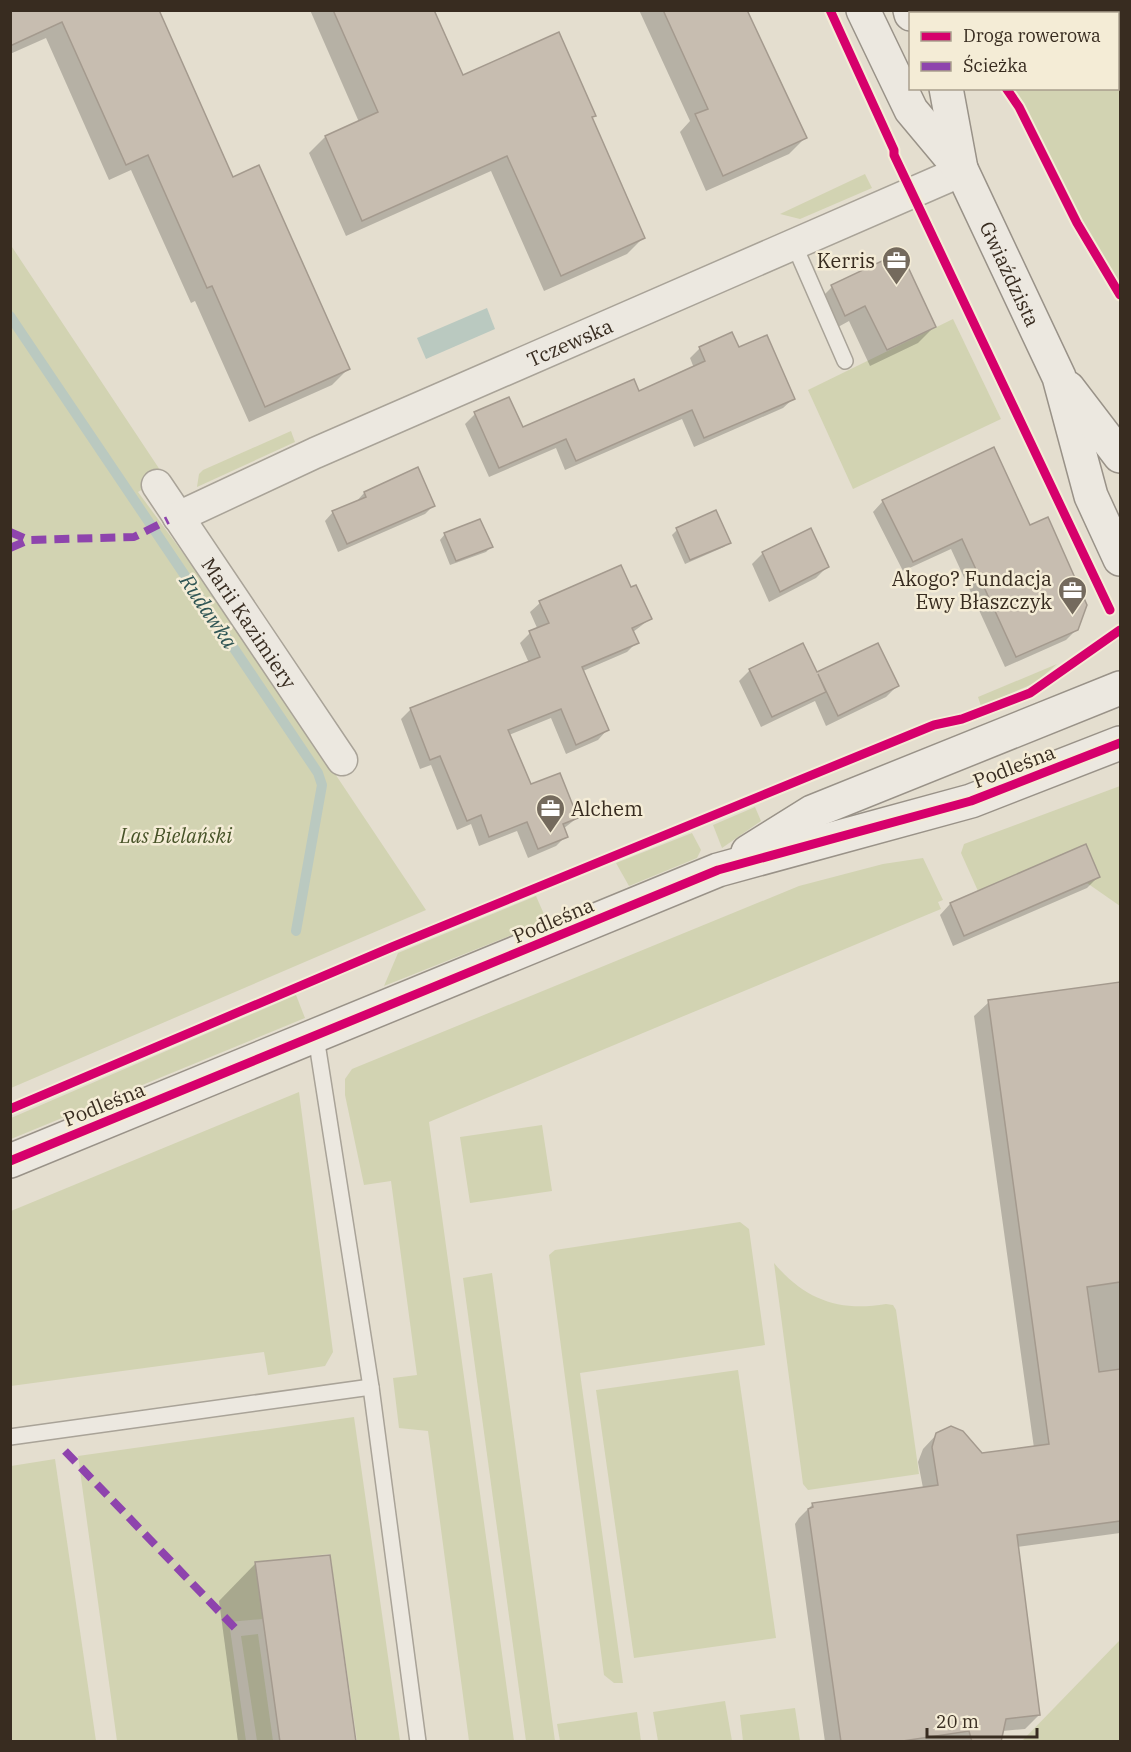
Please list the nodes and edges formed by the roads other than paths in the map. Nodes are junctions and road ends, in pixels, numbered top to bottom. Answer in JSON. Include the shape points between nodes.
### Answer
{"nodes":[{"id":1,"x":863,"y":10,"type":"edge"},
{"id":2,"x":946,"y":90,"type":"edge"},
{"id":3,"x":962,"y":171,"type":"junction"},
{"id":4,"x":793,"y":242,"type":"junction"},
{"id":5,"x":845,"y":361,"type":"dead end"},
{"id":6,"x":1059,"y":377,"type":"junction"},
{"id":7,"x":1120,"y":456,"type":"edge"},
{"id":8,"x":157,"y":485,"type":"dead end"},
{"id":9,"x":178,"y":517,"type":"junction"},
{"id":10,"x":1120,"y":559,"type":"edge"},
{"id":11,"x":1120,"y":688,"type":"edge"},
{"id":12,"x":1120,"y":743,"type":"edge"},
{"id":13,"x":342,"y":760,"type":"dead end"},
{"id":14,"x":718,"y":870,"type":"junction"},
{"id":15,"x":316,"y":1037,"type":"junction"},
{"id":16,"x":10,"y":1161,"type":"edge"},
{"id":17,"x":371,"y":1387,"type":"junction"},
{"id":18,"x":10,"y":1437,"type":"edge"},
{"id":19,"x":418,"y":1742,"type":"edge"}],
"edges":[{"from":1,"to":3,"type":"street","name":"Gwiaździsta","via":[[911,110]]},
{"from":2,"to":3,"type":"street","name":"Gwiaździsta"},
{"from":3,"to":4,"type":"street","name":"Tczewska"},
{"from":3,"to":6,"type":"street","name":"Gwiaździsta"},
{"from":4,"to":5,"type":"lane"},
{"from":4,"to":9,"type":"street","name":"Tczewska"},
{"from":6,"to":7,"type":"street","name":"Gwiaździsta"},
{"from":6,"to":10,"type":"street","name":"Gwiaździsta","via":[[1091,496]]},
{"from":8,"to":9,"type":"street","name":"Marii Kazimiery"},
{"from":9,"to":13,"type":"street","name":"Marii Kazimiery"},
{"from":11,"to":14,"type":"street","name":"Podleśna","via":[[812,812]]},
{"from":12,"to":14,"type":"street","name":"Podleśna","via":[[971,801]]},
{"from":14,"to":15,"type":"street","name":"Podleśna"},
{"from":15,"to":16,"type":"street","name":"Podleśna"},
{"from":15,"to":17,"type":"lane"},
{"from":17,"to":18,"type":"lane"},
{"from":17,"to":19,"type":"lane"}]}
